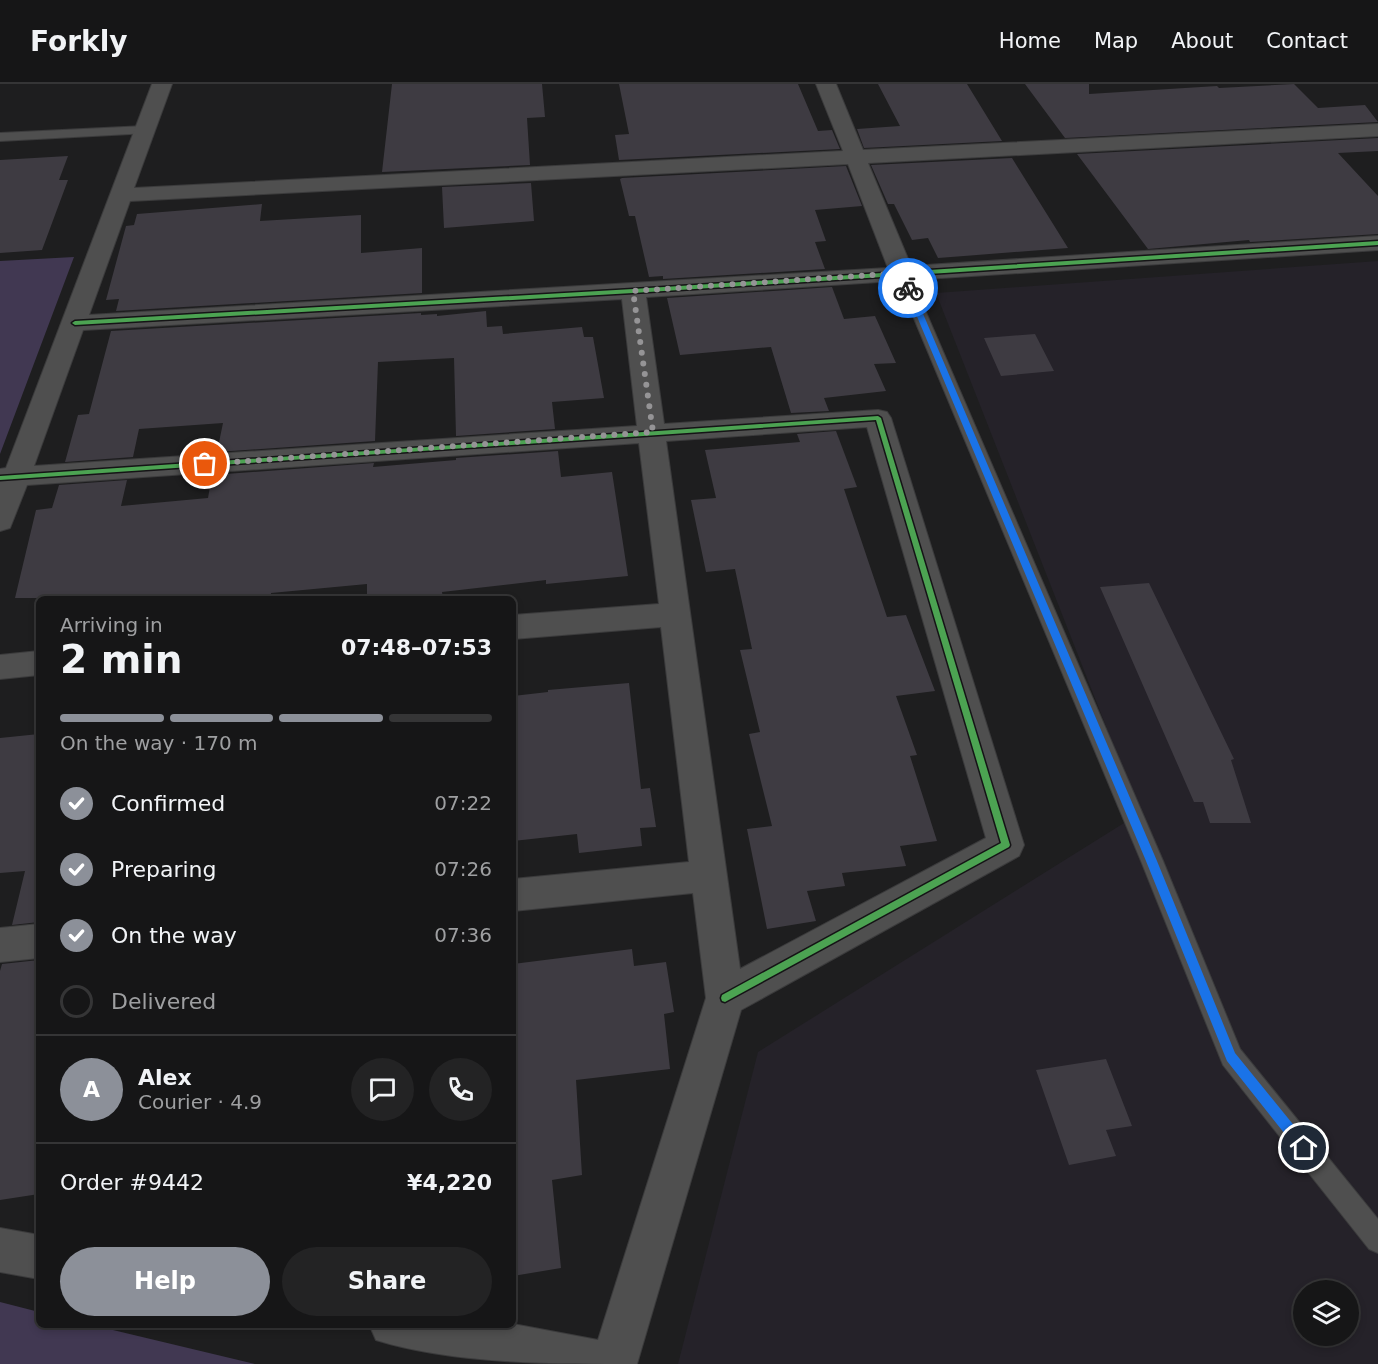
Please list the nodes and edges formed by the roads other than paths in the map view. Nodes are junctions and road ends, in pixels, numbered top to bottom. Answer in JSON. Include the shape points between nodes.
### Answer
{"nodes":[{"id":1,"x":162,"y":84,"type":"edge"},
{"id":2,"x":826,"y":84,"type":"edge"},
{"id":3,"x":145,"y":130,"type":"junction"},
{"id":4,"x":1378,"y":130,"type":"edge"},
{"id":5,"x":0,"y":137,"type":"edge"},
{"id":6,"x":855,"y":157,"type":"junction"},
{"id":7,"x":121,"y":195,"type":"junction"},
{"id":8,"x":1378,"y":243,"type":"edge"},
{"id":9,"x":902,"y":273,"type":"junction"},
{"id":10,"x":633,"y":291,"type":"junction"},
{"id":11,"x":75,"y":323,"type":"junction"},
{"id":12,"x":653,"y":432,"type":"junction"},
{"id":13,"x":8,"y":478,"type":"edge"},
{"id":14,"x":0,"y":521,"type":"edge"},
{"id":15,"x":676,"y":614,"type":"junction"},
{"id":16,"x":516,"y":627,"type":"edge"},
{"id":17,"x":36,"y":663,"type":"edge"},
{"id":18,"x":0,"y":666,"type":"edge"},
{"id":19,"x":707,"y":876,"type":"junction"},
{"id":20,"x":516,"y":895,"type":"edge"},
{"id":21,"x":36,"y":941,"type":"edge"},
{"id":22,"x":0,"y":945,"type":"edge"},
{"id":23,"x":725,"y":998,"type":"junction"},
{"id":24,"x":1378,"y":1240,"type":"edge"},
{"id":25,"x":0,"y":1250,"type":"edge"},
{"id":26,"x":36,"y":1256,"type":"edge"},
{"id":27,"x":413,"y":1328,"type":"edge"},
{"id":28,"x":599,"y":1364,"type":"edge"},
{"id":29,"x":614,"y":1364,"type":"edge"}],
"edges":[{"from":1,"to":3,"type":"street"},
{"from":2,"to":6,"type":"street"},
{"from":3,"to":5,"type":"lane"},
{"from":3,"to":7,"type":"street"},
{"from":4,"to":6,"type":"street"},
{"from":6,"to":7,"type":"street"},
{"from":6,"to":9,"type":"street"},
{"from":7,"to":11,"type":"street"},
{"from":8,"to":9,"type":"street"},
{"from":9,"to":10,"type":"street"},
{"from":9,"to":24,"type":"lane","via":[[1231,1057]]},
{"from":10,"to":11,"type":"street"},
{"from":10,"to":12,"type":"street"},
{"from":11,"to":13,"type":"street"},
{"from":12,"to":13,"type":"street"},
{"from":12,"to":15,"type":"street"},
{"from":12,"to":23,"type":"street","via":[[878,418],[1006,845]]},
{"from":13,"to":14,"type":"street"},
{"from":15,"to":16,"type":"street"},
{"from":15,"to":19,"type":"street"},
{"from":17,"to":18,"type":"street"},
{"from":19,"to":20,"type":"street"},
{"from":19,"to":23,"type":"street"},
{"from":21,"to":22,"type":"street"},
{"from":23,"to":29,"type":"street"},
{"from":25,"to":26,"type":"street"},
{"from":27,"to":28,"type":"street"}]}
